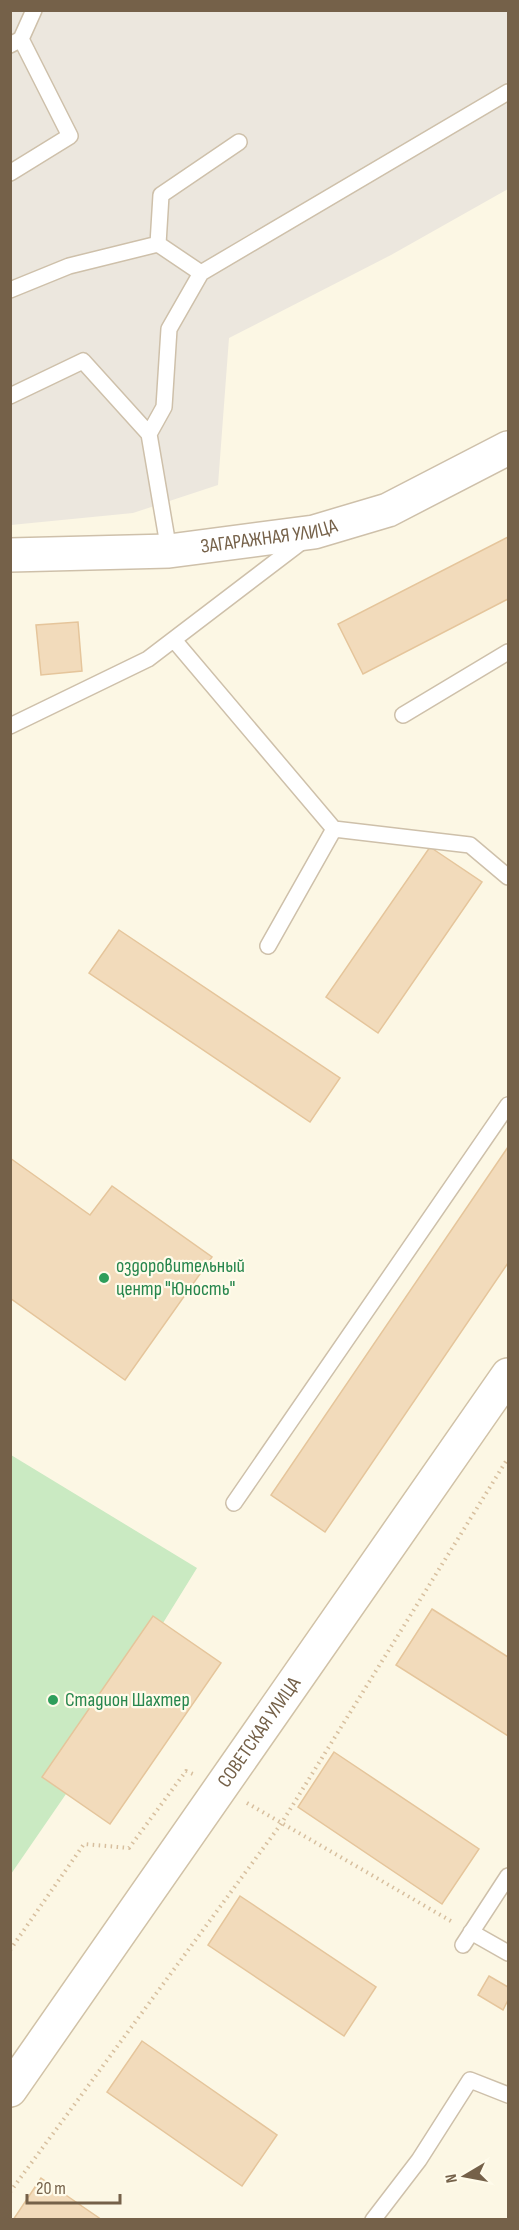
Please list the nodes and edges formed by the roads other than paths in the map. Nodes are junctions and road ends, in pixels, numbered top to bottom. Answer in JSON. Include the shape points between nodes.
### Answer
{"nodes":[{"id":1,"x":34,"y":10,"type":"edge"},
{"id":2,"x":16,"y":42,"type":"edge"},
{"id":3,"x":508,"y":92,"type":"edge"},
{"id":4,"x":239,"y":142,"type":"dead end"},
{"id":5,"x":10,"y":173,"type":"edge"},
{"id":6,"x":158,"y":244,"type":"junction"},
{"id":7,"x":201,"y":273,"type":"junction"},
{"id":8,"x":10,"y":290,"type":"edge"},
{"id":9,"x":10,"y":396,"type":"edge"},
{"id":10,"x":149,"y":434,"type":"junction"},
{"id":11,"x":508,"y":448,"type":"edge"},
{"id":12,"x":314,"y":532,"type":"junction"},
{"id":13,"x":168,"y":551,"type":"junction"},
{"id":14,"x":10,"y":555,"type":"edge"},
{"id":15,"x":174,"y":640,"type":"junction"},
{"id":16,"x":508,"y":652,"type":"edge"},
{"id":17,"x":403,"y":716,"type":"dead end"},
{"id":18,"x":10,"y":726,"type":"edge"},
{"id":19,"x":334,"y":829,"type":"junction"},
{"id":20,"x":508,"y":877,"type":"edge"},
{"id":21,"x":268,"y":946,"type":"dead end"},
{"id":22,"x":508,"y":1105,"type":"edge"},
{"id":23,"x":508,"y":1375,"type":"edge"},
{"id":24,"x":234,"y":1503,"type":"dead end"},
{"id":25,"x":508,"y":1876,"type":"edge"},
{"id":26,"x":508,"y":1953,"type":"edge"},
{"id":27,"x":10,"y":2090,"type":"edge"},
{"id":28,"x":508,"y":2095,"type":"edge"},
{"id":29,"x":373,"y":2220,"type":"edge"}],
"edges":[{"from":1,"to":2,"type":"lane"},
{"from":2,"to":5,"type":"lane","via":[[70,136]]},
{"from":3,"to":7,"type":"lane"},
{"from":4,"to":6,"type":"lane","via":[[161,195]]},
{"from":6,"to":7,"type":"lane"},
{"from":6,"to":8,"type":"lane","via":[[69,266]]},
{"from":7,"to":10,"type":"lane","via":[[169,329],[164,407]]},
{"from":9,"to":10,"type":"lane","via":[[83,361]]},
{"from":10,"to":13,"type":"lane"},
{"from":11,"to":12,"type":"main road","name":"ЗАГАРАЖНАЯ УЛИЦА","via":[[388,510]]},
{"from":12,"to":13,"type":"main road","name":"ЗАГАРАЖНАЯ УЛИЦА"},
{"from":12,"to":15,"type":"lane"},
{"from":13,"to":14,"type":"main road","name":"ЗАГАРАЖНАЯ УЛИЦА"},
{"from":15,"to":18,"type":"lane","via":[[148,659]]},
{"from":15,"to":19,"type":"lane"},
{"from":16,"to":17,"type":"lane"},
{"from":19,"to":20,"type":"lane","via":[[470,845]]},
{"from":19,"to":21,"type":"lane"},
{"from":22,"to":24,"type":"lane"},
{"from":23,"to":27,"type":"main road","name":"СОВЕТСКАЯ УЛИЦА"},
{"from":25,"to":26,"type":"lane","via":[[467,1938]]},
{"from":28,"to":29,"type":"lane","via":[[470,2080],[419,2160]]}]}
